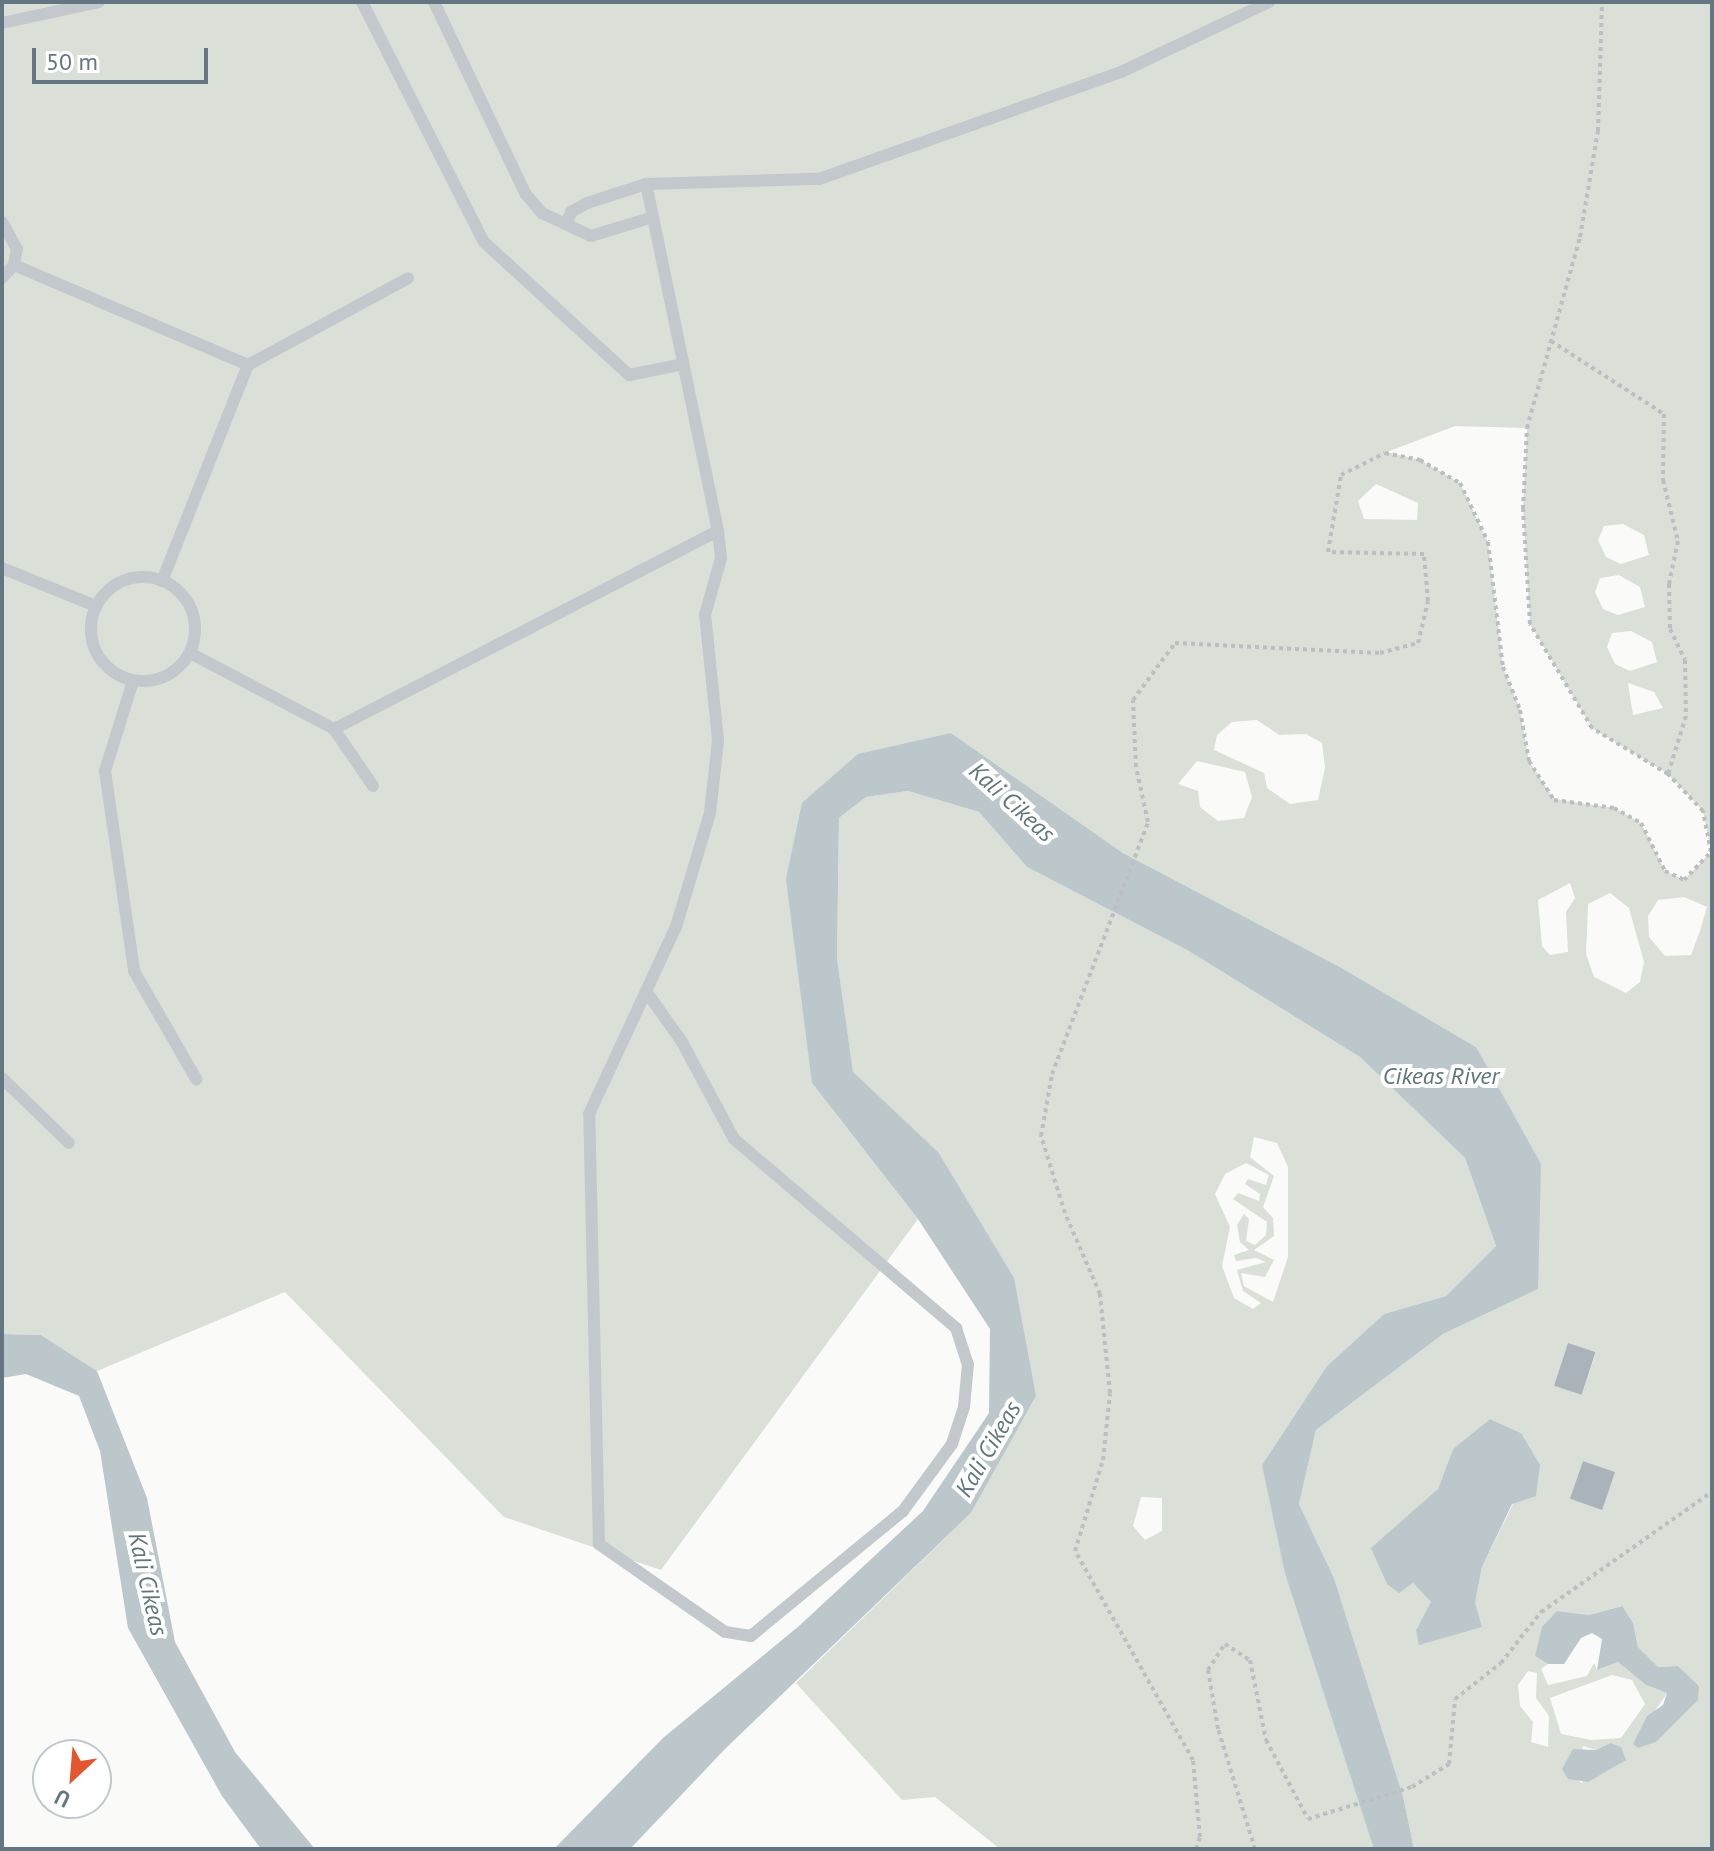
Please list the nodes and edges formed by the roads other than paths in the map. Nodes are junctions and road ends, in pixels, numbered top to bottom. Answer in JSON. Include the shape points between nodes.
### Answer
{"nodes":[{"id":1,"x":99,"y":2,"type":"edge"},
{"id":2,"x":362,"y":2,"type":"edge"},
{"id":3,"x":434,"y":2,"type":"edge"},
{"id":4,"x":1269,"y":2,"type":"edge"},
{"id":5,"x":2,"y":23,"type":"edge"},
{"id":6,"x":646,"y":184,"type":"junction"},
{"id":7,"x":650,"y":218,"type":"junction"},
{"id":8,"x":2,"y":222,"type":"edge"},
{"id":9,"x":566,"y":224,"type":"junction"},
{"id":10,"x":14,"y":265,"type":"junction"},
{"id":11,"x":2,"y":278,"type":"edge"},
{"id":12,"x":408,"y":278,"type":"dead end"},
{"id":13,"x":683,"y":364,"type":"junction"},
{"id":14,"x":248,"y":365,"type":"junction"},
{"id":15,"x":718,"y":531,"type":"junction"},
{"id":16,"x":2,"y":568,"type":"edge"},
{"id":17,"x":162,"y":581,"type":"junction"},
{"id":18,"x":96,"y":606,"type":"junction"},
{"id":19,"x":190,"y":653,"type":"junction"},
{"id":20,"x":133,"y":681,"type":"junction"},
{"id":21,"x":334,"y":729,"type":"junction"},
{"id":22,"x":373,"y":786,"type":"dead end"},
{"id":23,"x":648,"y":994,"type":"junction"},
{"id":24,"x":2,"y":1078,"type":"edge"},
{"id":25,"x":196,"y":1079,"type":"dead end"},
{"id":26,"x":69,"y":1143,"type":"dead end"}],
"edges":[{"from":1,"to":5,"type":"lane"},
{"from":2,"to":13,"type":"lane","via":[[484,242],[629,375]]},
{"from":3,"to":9,"type":"lane","via":[[525,193],[542,213]]},
{"from":4,"to":6,"type":"lane","via":[[1121,72],[819,179]]},
{"from":6,"to":7,"type":"lane"},
{"from":6,"to":9,"type":"lane","via":[[587,203],[571,212]]},
{"from":7,"to":9,"type":"lane","via":[[591,236]]},
{"from":7,"to":13,"type":"lane"},
{"from":8,"to":10,"type":"lane","via":[[13,234]]},
{"from":10,"to":11,"type":"lane"},
{"from":10,"to":14,"type":"lane"},
{"from":12,"to":14,"type":"lane"},
{"from":13,"to":15,"type":"lane"},
{"from":14,"to":17,"type":"lane"},
{"from":15,"to":21,"type":"lane"},
{"from":15,"to":23,"type":"lane","via":[[721,558],[705,615],[718,740],[710,813],[676,927]]},
{"from":16,"to":18,"type":"lane"},
{"from":17,"to":18,"type":"lane","via":[[124,580]]},
{"from":17,"to":19,"type":"lane","via":[[177,589],[194,619]]},
{"from":18,"to":20,"type":"lane","via":[[92,643],[101,661]]},
{"from":19,"to":20,"type":"lane","via":[[167,676]]},
{"from":19,"to":21,"type":"lane"},
{"from":20,"to":25,"type":"lane","via":[[105,771],[134,971]]},
{"from":21,"to":22,"type":"lane"},
{"from":23,"to":23,"type":"lane","via":[[611,1058],[589,1114],[599,1544],[725,1632],[751,1636],[903,1511],[952,1444],[964,1407],[968,1364],[956,1328],[734,1139],[682,1042]]},
{"from":24,"to":26,"type":"lane"}]}
